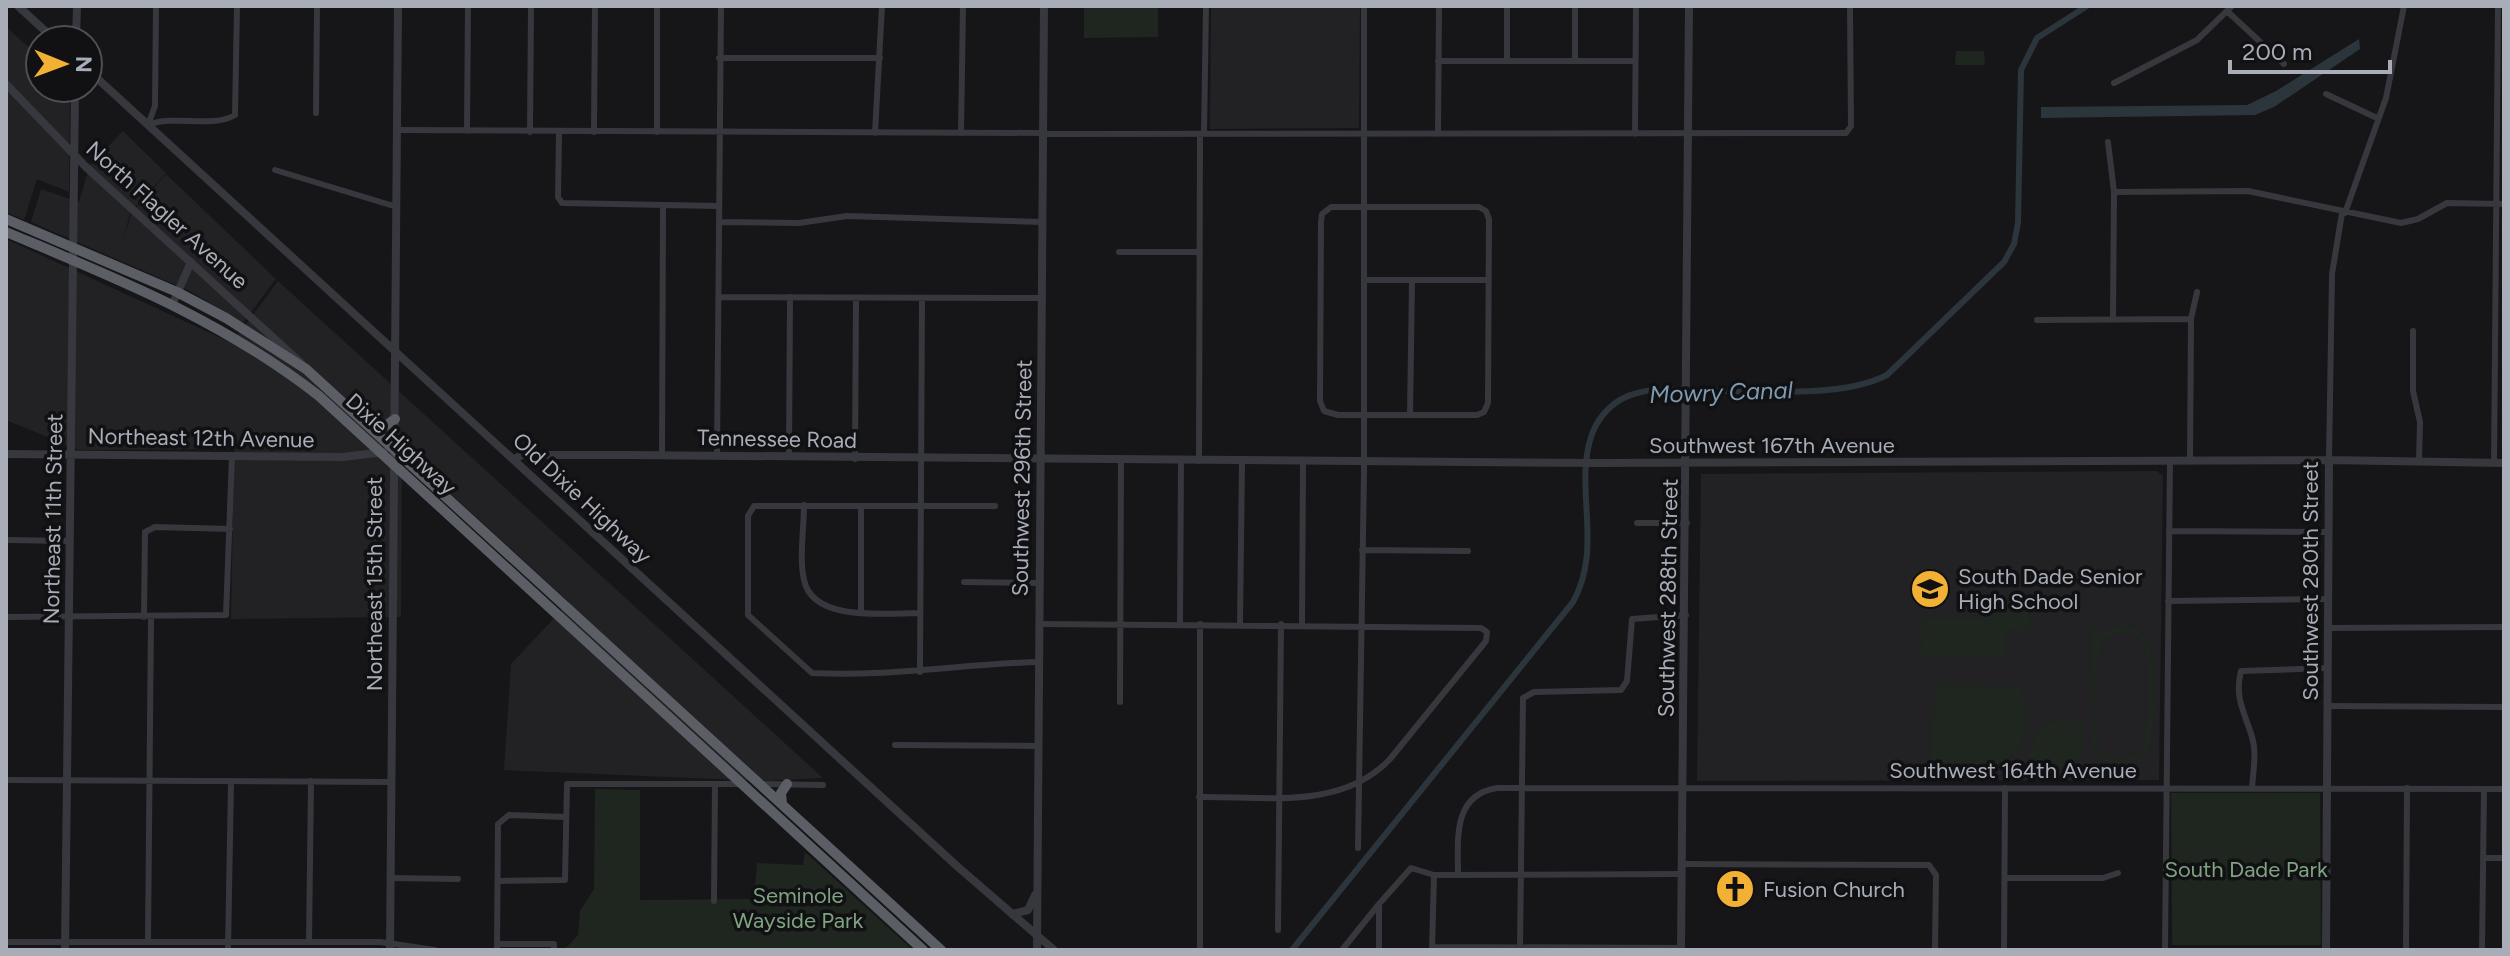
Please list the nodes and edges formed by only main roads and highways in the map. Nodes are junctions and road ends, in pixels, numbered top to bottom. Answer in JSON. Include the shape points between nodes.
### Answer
{"nodes":[{"id":1,"x":6,"y":219,"type":"edge"},
{"id":2,"x":6,"y":232,"type":"edge"},
{"id":3,"x":175,"y":297,"type":"junction"},
{"id":4,"x":395,"y":419,"type":"road end"},
{"id":5,"x":372,"y":428,"type":"junction"},
{"id":6,"x":395,"y":469,"type":"junction"},
{"id":7,"x":456,"y":505,"type":"junction"},
{"id":8,"x":502,"y":563,"type":"junction"},
{"id":9,"x":563,"y":603,"type":"junction"},
{"id":10,"x":568,"y":624,"type":"junction"},
{"id":11,"x":631,"y":666,"type":"junction"},
{"id":12,"x":717,"y":760,"type":"junction"},
{"id":13,"x":742,"y":784,"type":"junction"},
{"id":14,"x":760,"y":784,"type":"junction"},
{"id":15,"x":787,"y":784,"type":"road end"},
{"id":16,"x":784,"y":806,"type":"junction"},
{"id":17,"x":829,"y":863,"type":"junction"},
{"id":18,"x":895,"y":908,"type":"junction"},
{"id":19,"x":892,"y":921,"type":"junction"},
{"id":20,"x":923,"y":950,"type":"edge"},
{"id":21,"x":932,"y":950,"type":"edge"},
{"id":22,"x":941,"y":950,"type":"edge"}],
"edges":[{"from":1,"to":3,"type":"highway"},
{"from":2,"to":3,"type":"highway","name":"Dixie Highway"},
{"from":3,"to":5,"type":"highway","name":"Dixie Highway","via":[[226,318],[306,369]]},
{"from":3,"to":6,"type":"highway","name":"Dixie Highway","via":[[278,365]]},
{"from":4,"to":5,"type":"highway"},
{"from":5,"to":7,"type":"highway","name":"Dixie Highway"},
{"from":6,"to":7,"type":"highway","via":[[408,470],[444,502]]},
{"from":6,"to":8,"type":"highway","name":"Dixie Highway"},
{"from":7,"to":9,"type":"highway","name":"Dixie Highway"},
{"from":8,"to":9,"type":"highway","via":[[555,604]]},
{"from":8,"to":10,"type":"highway","name":"Dixie Highway"},
{"from":9,"to":11,"type":"highway","name":"Dixie Highway"},
{"from":10,"to":11,"type":"highway","via":[[575,622],[614,658]]},
{"from":10,"to":12,"type":"highway","name":"Dixie Highway"},
{"from":11,"to":14,"type":"highway"},
{"from":12,"to":13,"type":"highway"},
{"from":12,"to":14,"type":"highway"},
{"from":13,"to":16,"type":"highway","via":[[776,807]]},
{"from":13,"to":17,"type":"highway"},
{"from":14,"to":16,"type":"highway"},
{"from":15,"to":16,"type":"highway","via":[[781,790]]},
{"from":16,"to":18,"type":"highway"},
{"from":17,"to":18,"type":"highway","via":[[846,871],[888,909]]},
{"from":17,"to":19,"type":"highway"},
{"from":18,"to":22,"type":"highway"},
{"from":19,"to":20,"type":"highway"},
{"from":19,"to":21,"type":"highway","via":[[901,921]]}]}
